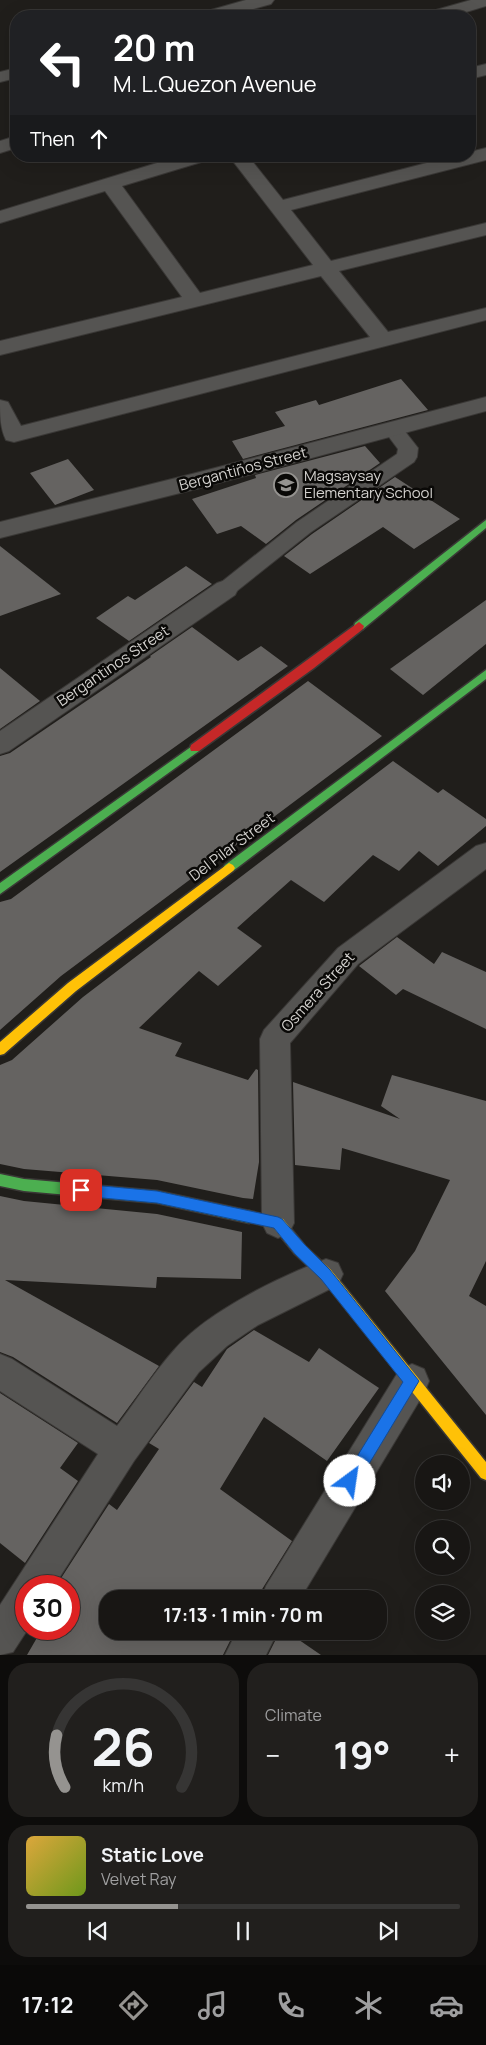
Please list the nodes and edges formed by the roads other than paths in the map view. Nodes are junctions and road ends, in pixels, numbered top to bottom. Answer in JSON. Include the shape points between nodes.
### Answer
{"nodes":[{"id":1,"x":265,"y":0,"type":"edge"},
{"id":2,"x":486,"y":1,"type":"edge"},
{"id":3,"x":231,"y":10,"type":"edge"},
{"id":4,"x":455,"y":10,"type":"edge"},
{"id":5,"x":182,"y":162,"type":"edge"},
{"id":6,"x":243,"y":162,"type":"edge"},
{"id":7,"x":455,"y":162,"type":"edge"},
{"id":8,"x":110,"y":184,"type":"junction"},
{"id":9,"x":278,"y":207,"type":"junction"},
{"id":10,"x":0,"y":217,"type":"edge"},
{"id":11,"x":486,"y":229,"type":"edge"},
{"id":12,"x":325,"y":267,"type":"junction"},
{"id":13,"x":195,"y":300,"type":"junction"},
{"id":14,"x":486,"y":314,"type":"edge"},
{"id":15,"x":383,"y":340,"type":"junction"},
{"id":16,"x":0,"y":348,"type":"edge"},
{"id":17,"x":486,"y":404,"type":"edge"},
{"id":18,"x":0,"y":407,"type":"edge"},
{"id":19,"x":393,"y":429,"type":"junction"},
{"id":20,"x":486,"y":523,"type":"edge"},
{"id":21,"x":0,"y":530,"type":"edge"},
{"id":22,"x":226,"y":588,"type":"joint"},
{"id":23,"x":486,"y":674,"type":"edge"},
{"id":24,"x":0,"y":744,"type":"edge"},
{"id":25,"x":486,"y":854,"type":"edge"},
{"id":26,"x":0,"y":889,"type":"edge"},
{"id":27,"x":0,"y":1050,"type":"edge"},
{"id":28,"x":0,"y":1180,"type":"edge"},
{"id":29,"x":278,"y":1223,"type":"junction"},
{"id":30,"x":326,"y":1274,"type":"junction"},
{"id":31,"x":0,"y":1371,"type":"edge"},
{"id":32,"x":412,"y":1381,"type":"junction"},
{"id":33,"x":122,"y":1448,"type":"junction"},
{"id":34,"x":486,"y":1473,"type":"edge"},
{"id":35,"x":41,"y":1575,"type":"edge"},
{"id":36,"x":284,"y":1590,"type":"edge"},
{"id":37,"x":15,"y":1615,"type":"edge"},
{"id":38,"x":0,"y":1638,"type":"edge"},
{"id":39,"x":253,"y":1640,"type":"edge"},
{"id":40,"x":244,"y":1655,"type":"edge"}],
"edges":[{"from":1,"to":3,"type":"street"},
{"from":2,"to":4,"type":"street"},
{"from":5,"to":8,"type":"street"},
{"from":6,"to":9,"type":"street"},
{"from":7,"to":9,"type":"street"},
{"from":8,"to":10,"type":"street"},
{"from":8,"to":13,"type":"street"},
{"from":9,"to":12,"type":"street"},
{"from":11,"to":12,"type":"street"},
{"from":12,"to":13,"type":"street"},
{"from":12,"to":15,"type":"street"},
{"from":13,"to":16,"type":"street"},
{"from":14,"to":15,"type":"street"},
{"from":15,"to":18,"type":"street","via":[[14,436]]},
{"from":17,"to":19,"type":"street","name":"Bergantiños Street"},
{"from":19,"to":21,"type":"street","name":"Bergantiños Street"},
{"from":19,"to":22,"type":"lane","via":[[408,448],[407,457],[304,527]]},
{"from":20,"to":26,"type":"street","via":[[310,665]]},
{"from":22,"to":24,"type":"street","name":"Bergantinos Street"},
{"from":23,"to":27,"type":"street","name":"Del Pilar Street","via":[[72,987]]},
{"from":25,"to":29,"type":"street","name":"Osmera Street","via":[[348,956],[275,1040]]},
{"from":28,"to":29,"type":"street","via":[[157,1197]]},
{"from":29,"to":30,"type":"street"},
{"from":30,"to":32,"type":"street"},
{"from":30,"to":33,"type":"street","via":[[246,1314],[215,1335],[187,1360]]},
{"from":31,"to":33,"type":"street"},
{"from":32,"to":34,"type":"street"},
{"from":32,"to":36,"type":"street"},
{"from":33,"to":35,"type":"street"},
{"from":37,"to":38,"type":"street"},
{"from":39,"to":40,"type":"street"}]}
